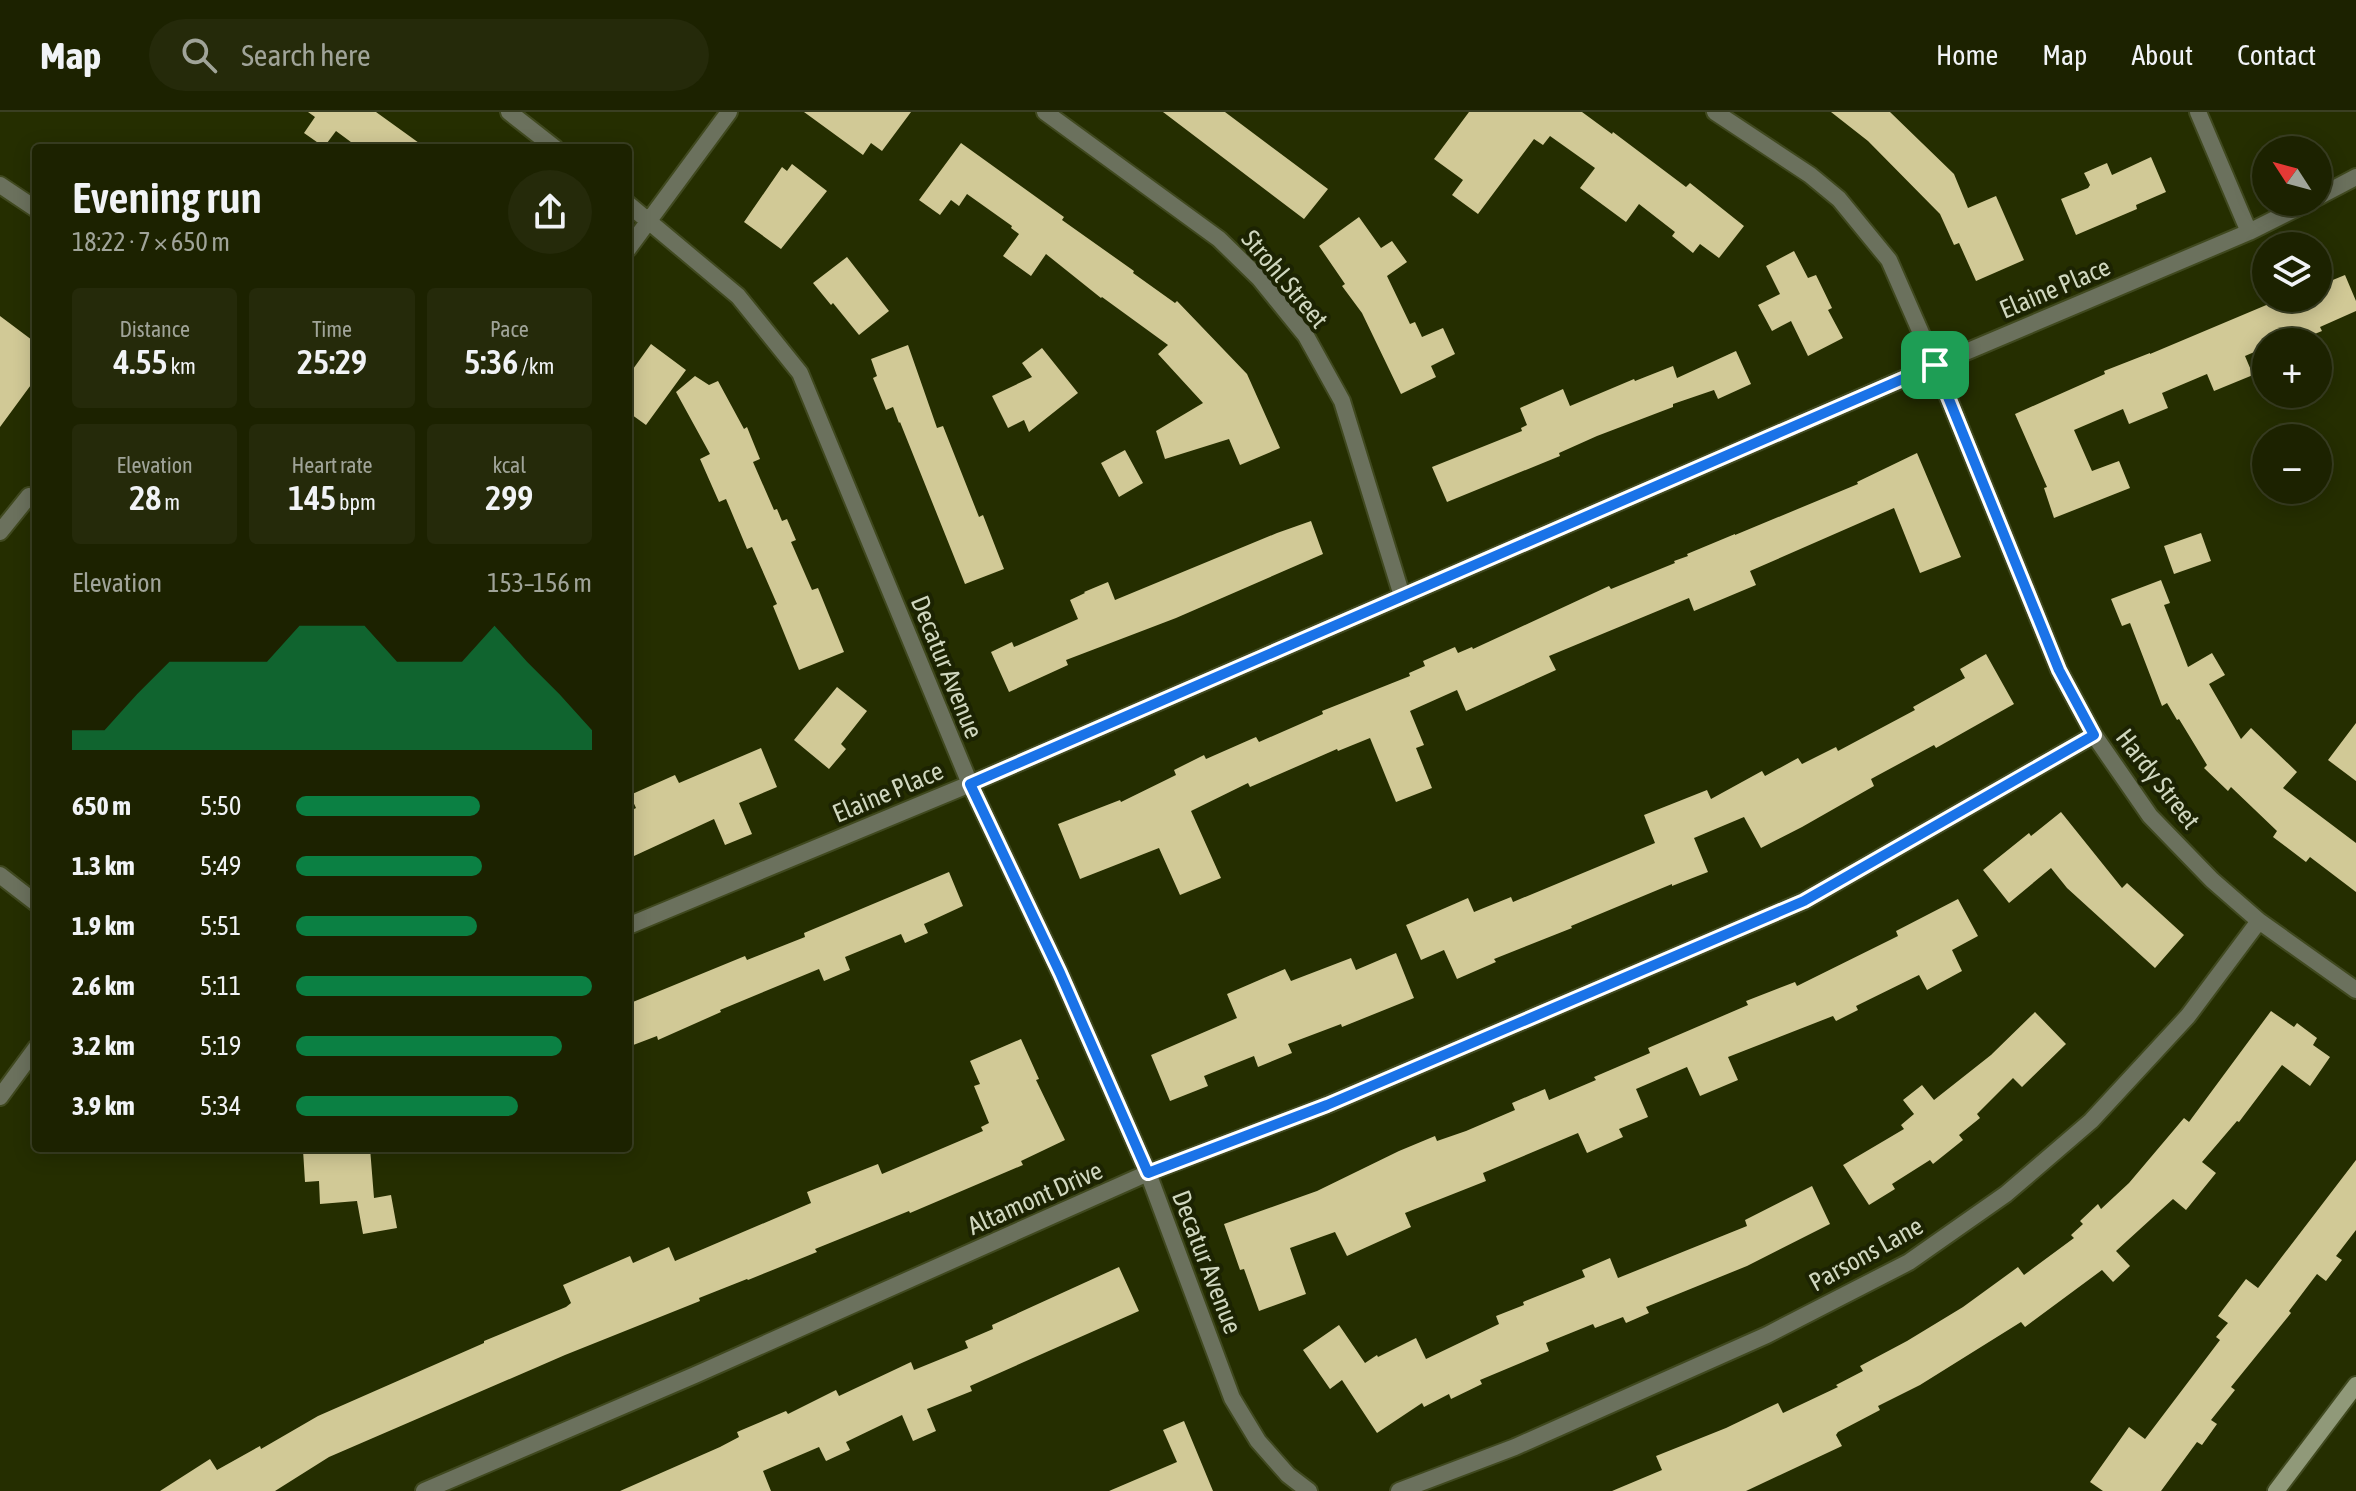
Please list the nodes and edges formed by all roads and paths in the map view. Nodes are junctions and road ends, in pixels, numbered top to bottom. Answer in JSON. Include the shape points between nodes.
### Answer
{"nodes":[{"id":1,"x":509,"y":112,"type":"edge"},
{"id":2,"x":729,"y":112,"type":"edge"},
{"id":3,"x":1045,"y":112,"type":"edge"},
{"id":4,"x":1715,"y":112,"type":"edge"},
{"id":5,"x":2198,"y":112,"type":"edge"},
{"id":6,"x":550,"y":144,"type":"edge"},
{"id":7,"x":2356,"y":177,"type":"edge"},
{"id":8,"x":0,"y":185,"type":"edge"},
{"id":9,"x":2332,"y":190,"type":"edge"},
{"id":10,"x":32,"y":206,"type":"edge"},
{"id":11,"x":632,"y":207,"type":"edge"},
{"id":12,"x":2281,"y":216,"type":"edge"},
{"id":13,"x":649,"y":220,"type":"junction"},
{"id":14,"x":2249,"y":232,"type":"junction"},
{"id":15,"x":632,"y":243,"type":"edge"},
{"id":16,"x":1935,"y":365,"type":"junction"},
{"id":17,"x":29,"y":496,"type":"dead end"},
{"id":18,"x":0,"y":532,"type":"edge"},
{"id":19,"x":1402,"y":596,"type":"junction"},
{"id":20,"x":2094,"y":735,"type":"junction"},
{"id":21,"x":970,"y":784,"type":"junction"},
{"id":22,"x":0,"y":875,"type":"edge"},
{"id":23,"x":32,"y":900,"type":"edge"},
{"id":24,"x":2259,"y":921,"type":"junction"},
{"id":25,"x":632,"y":924,"type":"edge"},
{"id":26,"x":2356,"y":990,"type":"edge"},
{"id":27,"x":32,"y":1053,"type":"edge"},
{"id":28,"x":0,"y":1097,"type":"edge"},
{"id":29,"x":1148,"y":1173,"type":"junction"},
{"id":30,"x":2356,"y":1385,"type":"edge"},
{"id":31,"x":424,"y":1491,"type":"edge"},
{"id":32,"x":1309,"y":1491,"type":"edge"},
{"id":33,"x":1399,"y":1491,"type":"edge"},
{"id":34,"x":2276,"y":1491,"type":"edge"}],
"edges":[{"from":1,"to":6,"type":"street"},
{"from":2,"to":13,"type":"street"},
{"from":3,"to":19,"type":"street","name":"Strohl Street","via":[[1219,239],[1306,336],[1342,401]]},
{"from":4,"to":16,"type":"street","name":"Hardy Street","via":[[1839,199],[1889,260]]},
{"from":5,"to":14,"type":"street"},
{"from":7,"to":9,"type":"street"},
{"from":8,"to":10,"type":"street"},
{"from":11,"to":13,"type":"street","name":"Decatur Avenue"},
{"from":12,"to":14,"type":"street","name":"Elaine Place"},
{"from":13,"to":15,"type":"street"},
{"from":13,"to":21,"type":"street","name":"Decatur Avenue","via":[[738,296],[800,373]]},
{"from":14,"to":16,"type":"street","name":"Elaine Place"},
{"from":16,"to":19,"type":"street","name":"Elaine Place"},
{"from":16,"to":20,"type":"street","name":"Hardy Street","via":[[2059,670]]},
{"from":17,"to":18,"type":"street"},
{"from":19,"to":21,"type":"street","name":"Elaine Place"},
{"from":20,"to":24,"type":"street","name":"Hardy Street","via":[[2150,816]]},
{"from":20,"to":29,"type":"street","name":"Altamont Drive","via":[[1804,901],[1327,1105]]},
{"from":21,"to":25,"type":"street","name":"Elaine Place"},
{"from":21,"to":29,"type":"street","name":"Decatur Avenue"},
{"from":22,"to":23,"type":"street"},
{"from":24,"to":26,"type":"street","name":"Hardy Street"},
{"from":24,"to":33,"type":"street","name":"Parsons Lane","via":[[2188,1016],[2091,1121],[2006,1194],[1909,1262],[1767,1335],[1515,1447]]},
{"from":27,"to":28,"type":"street"},
{"from":29,"to":31,"type":"street","name":"Altamont Drive"},
{"from":29,"to":32,"type":"street","name":"Decatur Avenue","via":[[1232,1398],[1258,1441]]},
{"from":30,"to":34,"type":"main road"}]}
